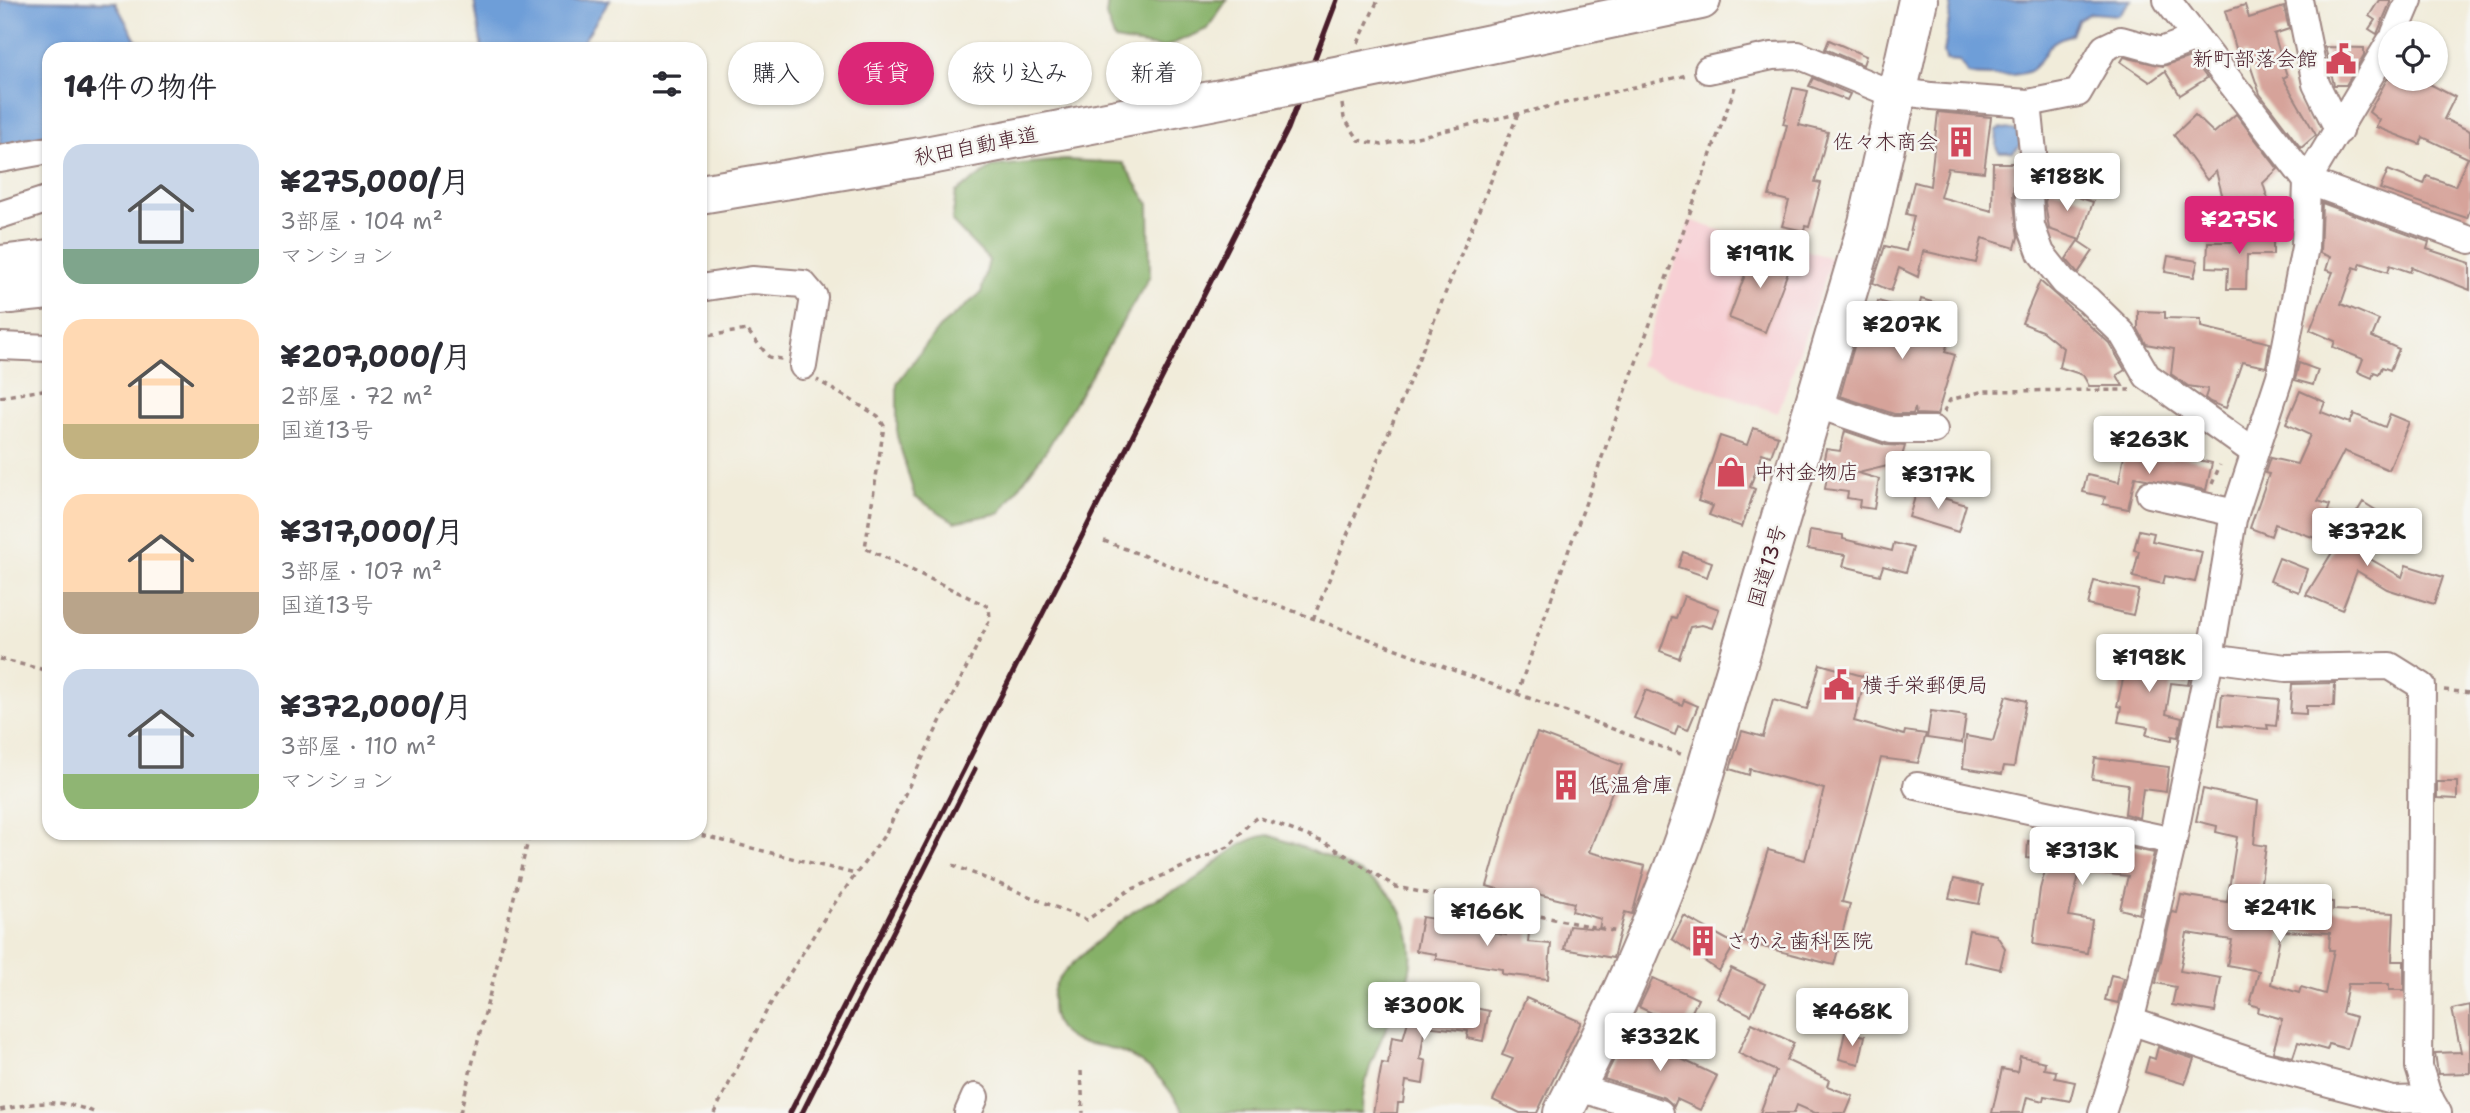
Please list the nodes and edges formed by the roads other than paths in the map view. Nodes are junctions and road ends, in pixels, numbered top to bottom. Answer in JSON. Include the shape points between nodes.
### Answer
{"nodes":[{"id":1,"x":1701,"y":0,"type":"edge"},
{"id":2,"x":1918,"y":0,"type":"edge"},
{"id":3,"x":2167,"y":0,"type":"edge"},
{"id":4,"x":2299,"y":0,"type":"edge"},
{"id":5,"x":2409,"y":0,"type":"edge"},
{"id":6,"x":2400,"y":21,"type":"edge"},
{"id":7,"x":2196,"y":38,"type":"junction"},
{"id":8,"x":2378,"y":63,"type":"edge"},
{"id":9,"x":1709,"y":70,"type":"road end"},
{"id":10,"x":1898,"y":91,"type":"junction"},
{"id":11,"x":1252,"y":93,"type":"junction"},
{"id":12,"x":2028,"y":103,"type":"junction"},
{"id":13,"x":2339,"y":131,"type":"junction"},
{"id":14,"x":42,"y":151,"type":"edge"},
{"id":15,"x":0,"y":159,"type":"edge"},
{"id":16,"x":707,"y":171,"type":"edge"},
{"id":17,"x":2307,"y":181,"type":"junction"},
{"id":18,"x":707,"y":193,"type":"edge"},
{"id":19,"x":42,"y":200,"type":"edge"},
{"id":20,"x":0,"y":215,"type":"edge"},
{"id":21,"x":2470,"y":240,"type":"edge"},
{"id":22,"x":42,"y":260,"type":"edge"},
{"id":23,"x":0,"y":265,"type":"edge"},
{"id":24,"x":707,"y":287,"type":"edge"},
{"id":25,"x":42,"y":290,"type":"edge"},
{"id":26,"x":0,"y":295,"type":"edge"},
{"id":27,"x":0,"y":346,"type":"edge"},
{"id":28,"x":42,"y":348,"type":"edge"},
{"id":29,"x":803,"y":366,"type":"road end"},
{"id":30,"x":1815,"y":404,"type":"junction"},
{"id":31,"x":1934,"y":430,"type":"road end"},
{"id":32,"x":2254,"y":453,"type":"junction"},
{"id":33,"x":2150,"y":494,"type":"dead end"},
{"id":34,"x":2235,"y":513,"type":"junction"},
{"id":35,"x":2210,"y":658,"type":"junction"},
{"id":36,"x":1917,"y":786,"type":"dead end"},
{"id":37,"x":2173,"y":841,"type":"junction"},
{"id":38,"x":2130,"y":1021,"type":"junction"},
{"id":39,"x":1570,"y":1100,"type":"edge"},
{"id":40,"x":2434,"y":1106,"type":"edge"},
{"id":41,"x":1660,"y":1113,"type":"edge"},
{"id":42,"x":2102,"y":1113,"type":"edge"}],
"edges":[{"from":1,"to":11,"type":"highway","name":"秋田自動車道","bridge":true},
{"from":2,"to":10,"type":"highway","name":"国道13号"},
{"from":3,"to":7,"type":"street"},
{"from":4,"to":13,"type":"street","via":[[2316,84]]},
{"from":5,"to":6,"type":"street"},
{"from":7,"to":12,"type":"street","via":[[2161,51],[2121,40],[2104,48],[2078,93]]},
{"from":7,"to":17,"type":"street"},
{"from":8,"to":13,"type":"street"},
{"from":9,"to":10,"type":"street","via":[[1798,55],[1878,88]]},
{"from":10,"to":12,"type":"street"},
{"from":10,"to":30,"type":"highway","name":"国道13号","via":[[1868,223]]},
{"from":11,"to":16,"type":"highway","name":"秋田自動車道"},
{"from":11,"to":18,"type":"highway","name":"秋田自動車道"},
{"from":12,"to":32,"type":"street","via":[[2034,152],[2031,226],[2041,253],[2064,282],[2122,333],[2147,376]]},
{"from":13,"to":17,"type":"street"},
{"from":14,"to":15,"type":"street"},
{"from":17,"to":21,"type":"street"},
{"from":17,"to":32,"type":"street","via":[[2305,247],[2280,376]]},
{"from":19,"to":20,"type":"street"},
{"from":22,"to":23,"type":"highway"},
{"from":24,"to":29,"type":"street","via":[[752,280],[803,284],[814,297]]},
{"from":25,"to":26,"type":"highway"},
{"from":27,"to":28,"type":"street"},
{"from":30,"to":31,"type":"street","via":[[1891,430]]},
{"from":30,"to":39,"type":"highway","name":"国道13号","via":[[1663,901]]},
{"from":32,"to":34,"type":"street"},
{"from":33,"to":34,"type":"street"},
{"from":34,"to":35,"type":"street"},
{"from":35,"to":37,"type":"street"},
{"from":35,"to":40,"type":"street","via":[[2286,668],[2390,666],[2422,686],[2419,1067]]},
{"from":36,"to":37,"type":"street"},
{"from":37,"to":38,"type":"street"},
{"from":38,"to":40,"type":"street","via":[[2261,1065],[2393,1100]]},
{"from":38,"to":42,"type":"street"},
{"from":39,"to":41,"type":"street"}]}
